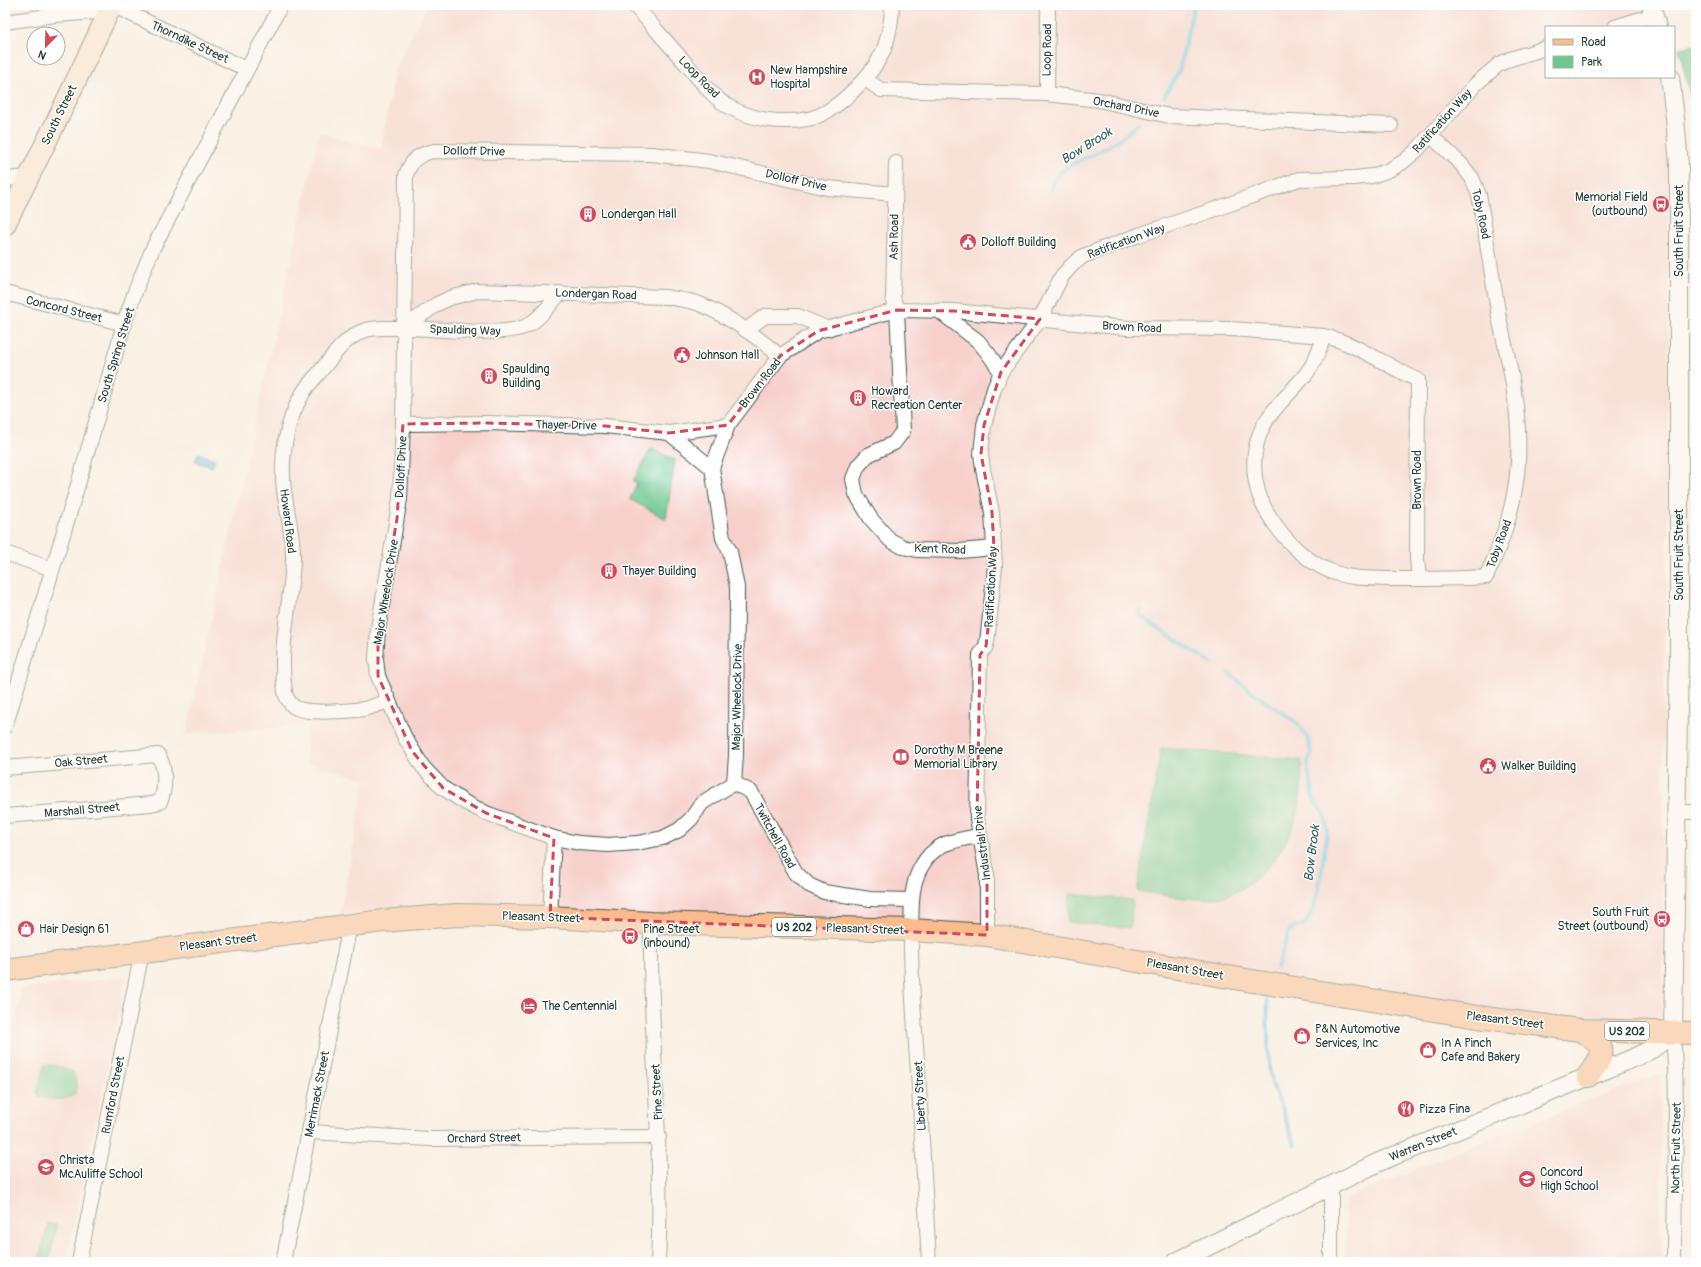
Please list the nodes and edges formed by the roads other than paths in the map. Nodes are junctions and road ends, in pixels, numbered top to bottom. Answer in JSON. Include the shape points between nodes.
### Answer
{"nodes":[{"id":1,"x":281,"y":5,"type":"edge"},
{"id":2,"x":634,"y":5,"type":"edge"},
{"id":3,"x":892,"y":5,"type":"edge"},
{"id":4,"x":1048,"y":5,"type":"edge"},
{"id":5,"x":110,"y":9,"type":"edge"},
{"id":6,"x":1654,"y":16,"type":"edge"},
{"id":7,"x":5,"y":22,"type":"edge"},
{"id":8,"x":1619,"y":26,"type":"edge"},
{"id":9,"x":1545,"y":48,"type":"edge"},
{"id":10,"x":246,"y":69,"type":"junction"},
{"id":11,"x":1670,"y":78,"type":"edge"},
{"id":12,"x":864,"y":79,"type":"junction"},
{"id":13,"x":1047,"y":94,"type":"junction"},
{"id":14,"x":1391,"y":125,"type":"dead end"},
{"id":15,"x":1431,"y":136,"type":"junction"},
{"id":16,"x":896,"y":163,"type":"dead end"},
{"id":17,"x":28,"y":177,"type":"junction"},
{"id":18,"x":5,"y":179,"type":"edge"},
{"id":19,"x":895,"y":194,"type":"junction"},
{"id":20,"x":5,"y":225,"type":"edge"},
{"id":21,"x":5,"y":293,"type":"edge"},
{"id":22,"x":560,"y":293,"type":"junction"},
{"id":23,"x":897,"y":310,"type":"junction"},
{"id":24,"x":940,"y":311,"type":"junction"},
{"id":25,"x":1040,"y":319,"type":"junction"},
{"id":26,"x":124,"y":324,"type":"junction"},
{"id":27,"x":405,"y":327,"type":"junction"},
{"id":28,"x":828,"y":329,"type":"junction"},
{"id":29,"x":746,"y":330,"type":"junction"},
{"id":30,"x":1324,"y":336,"type":"junction"},
{"id":31,"x":780,"y":356,"type":"junction"},
{"id":32,"x":1001,"y":372,"type":"junction"},
{"id":33,"x":403,"y":424,"type":"junction"},
{"id":34,"x":728,"y":425,"type":"junction"},
{"id":35,"x":668,"y":434,"type":"junction"},
{"id":36,"x":712,"y":468,"type":"junction"},
{"id":37,"x":397,"y":519,"type":"joint"},
{"id":38,"x":994,"y":548,"type":"junction"},
{"id":39,"x":5,"y":553,"type":"edge"},
{"id":40,"x":52,"y":569,"type":"junction"},
{"id":41,"x":1419,"y":579,"type":"junction"},
{"id":42,"x":980,"y":655,"type":"joint"},
{"id":43,"x":11,"y":683,"type":"edge"},
{"id":44,"x":388,"y":701,"type":"junction"},
{"id":45,"x":5,"y":727,"type":"edge"},
{"id":46,"x":5,"y":768,"type":"edge"},
{"id":47,"x":734,"y":783,"type":"junction"},
{"id":48,"x":160,"y":802,"type":"joint"},
{"id":49,"x":1677,"y":812,"type":"junction"},
{"id":50,"x":1696,"y":812,"type":"edge"},
{"id":51,"x":5,"y":816,"type":"edge"},
{"id":52,"x":979,"y":836,"type":"junction"},
{"id":53,"x":554,"y":838,"type":"junction"},
{"id":54,"x":911,"y":900,"type":"junction"},
{"id":55,"x":550,"y":917,"type":"junction"},
{"id":56,"x":651,"y":923,"type":"junction"},
{"id":57,"x":350,"y":925,"type":"junction"},
{"id":58,"x":911,"y":930,"type":"junction"},
{"id":59,"x":987,"y":935,"type":"junction"},
{"id":60,"x":142,"y":952,"type":"junction"},
{"id":61,"x":5,"y":970,"type":"edge"},
{"id":62,"x":1580,"y":1030,"type":"junction"},
{"id":63,"x":1673,"y":1033,"type":"junction"},
{"id":64,"x":1696,"y":1033,"type":"edge"},
{"id":65,"x":1588,"y":1076,"type":"junction"},
{"id":66,"x":310,"y":1132,"type":"junction"},
{"id":67,"x":659,"y":1137,"type":"junction"},
{"id":68,"x":1331,"y":1184,"type":"junction"},
{"id":69,"x":79,"y":1262,"type":"edge"},
{"id":70,"x":283,"y":1262,"type":"edge"},
{"id":71,"x":658,"y":1262,"type":"edge"},
{"id":72,"x":928,"y":1262,"type":"edge"},
{"id":73,"x":1176,"y":1262,"type":"edge"},
{"id":74,"x":1331,"y":1262,"type":"edge"},
{"id":75,"x":1674,"y":1262,"type":"edge"}],
"edges":[{"from":1,"to":10,"type":"street","name":"South Spring Street"},
{"from":2,"to":12,"type":"street","name":"Loop Road","via":[[711,92],[730,108],[756,118],[780,122],[809,119],[835,106]]},
{"from":3,"to":12,"type":"street","name":"Loop Road","via":[[892,20],[883,50]]},
{"from":4,"to":13,"type":"street","name":"Loop Road"},
{"from":5,"to":7,"type":"street","name":"Thorndike Street"},
{"from":5,"to":10,"type":"street","name":"Thorndike Street"},
{"from":5,"to":17,"type":"main road","name":"South Street"},
{"from":6,"to":8,"type":"street"},
{"from":9,"to":15,"type":"street","name":"Ratification Way","via":[[1498,65],[1476,84]]},
{"from":10,"to":26,"type":"street","name":"South Spring Street","via":[[153,248]]},
{"from":11,"to":49,"type":"street","name":"South Fruit Street","via":[[1679,165]]},
{"from":12,"to":13,"type":"street","name":"Orchard Drive","via":[[881,90]]},
{"from":13,"to":14,"type":"street","name":"Orchard Drive","via":[[1099,100],[1169,116]]},
{"from":15,"to":25,"type":"street","name":"Ratification Way","via":[[1403,162],[1372,176],[1299,179],[1083,256],[1062,276]]},
{"from":15,"to":41,"type":"street","name":"Toby Road","via":[[1461,164],[1472,178],[1478,195],[1514,391],[1519,449],[1508,524],[1486,577]]},
{"from":16,"to":19,"type":"street","name":"Ash Road"},
{"from":17,"to":18,"type":"street"},
{"from":17,"to":20,"type":"main road","name":"South Street"},
{"from":19,"to":23,"type":"street","name":"Ash Road","via":[[893,298]]},
{"from":19,"to":27,"type":"street","name":"Dolloff Drive","via":[[827,188],[709,161],[652,154],[448,150],[427,153],[420,155],[410,164],[406,175]]},
{"from":21,"to":26,"type":"street","name":"Concord Street"},
{"from":22,"to":27,"type":"street","name":"Londergan Road","via":[[476,290],[436,304]]},
{"from":22,"to":27,"type":"street","name":"Spaulding Way","via":[[529,325],[514,330],[477,331]]},
{"from":22,"to":29,"type":"street","name":"Londergan Road","via":[[666,296],[695,302]]},
{"from":23,"to":24,"type":"street","name":"Brown Road"},
{"from":23,"to":28,"type":"street","name":"Brown Road"},
{"from":23,"to":38,"type":"street","name":"Kent Road","via":[[903,431],[894,443],[868,455],[858,466],[852,480],[856,494],[871,519],[890,540],[903,548],[960,551]]},
{"from":24,"to":25,"type":"street","name":"Brown Road"},
{"from":24,"to":32,"type":"street","via":[[972,336]]},
{"from":25,"to":30,"type":"street","name":"Brown Road","via":[[1127,328],[1231,330]]},
{"from":25,"to":32,"type":"street","name":"Ratification Way"},
{"from":26,"to":40,"type":"street","name":"South Spring Street"},
{"from":27,"to":33,"type":"street","name":"Dolloff Drive"},
{"from":27,"to":44,"type":"street","name":"Howard Road","via":[[367,329],[342,345],[304,391],[297,404],[287,432],[283,461],[284,490],[294,548],[285,636],[285,694],[293,706],[307,711],[365,709]]},
{"from":28,"to":29,"type":"street","via":[[798,316],[765,316]]},
{"from":28,"to":31,"type":"street","name":"Brown Road","via":[[818,332]]},
{"from":29,"to":31,"type":"street","name":"Londergan Road"},
{"from":30,"to":41,"type":"street","name":"Brown Road","via":[[1358,348],[1418,380]]},
{"from":30,"to":41,"type":"street","name":"Toby Road","via":[[1318,354],[1306,374],[1262,426],[1257,440],[1254,469],[1260,498],[1274,524],[1294,546],[1323,568],[1358,578]]},
{"from":31,"to":34,"type":"street","name":"Brown Road"},
{"from":32,"to":38,"type":"street","name":"Ratification Way","via":[[984,425],[981,454],[992,512]]},
{"from":33,"to":35,"type":"street","name":"Thayer Drive","via":[[605,426]]},
{"from":33,"to":37,"type":"street","name":"Dolloff Drive"},
{"from":34,"to":35,"type":"street","name":"Thayer Drive"},
{"from":34,"to":36,"type":"street","name":"Brown Road"},
{"from":35,"to":36,"type":"street"},
{"from":36,"to":47,"type":"street","name":"Major Wheelock Drive","via":[[723,538],[730,552],[737,587]]},
{"from":37,"to":44,"type":"street","name":"Major Wheelock Drive","via":[[378,629],[376,659],[378,676]]},
{"from":38,"to":42,"type":"street","name":"Ratification Way","via":[[995,566],[988,634],[986,646]]},
{"from":39,"to":40,"type":"street"},
{"from":40,"to":43,"type":"street","name":"South Spring Street"},
{"from":42,"to":52,"type":"street","name":"Industrial Drive","via":[[977,818]]},
{"from":43,"to":45,"type":"street","name":"South Spring Street"},
{"from":44,"to":53,"type":"street","name":"Major Wheelock Drive","via":[[412,751],[443,788],[486,813]]},
{"from":46,"to":48,"type":"street","name":"Oak Street","via":[[158,755],[162,761],[164,778]]},
{"from":47,"to":53,"type":"street","name":"Major Wheelock Drive","via":[[702,803],[691,819],[679,830],[663,838],[608,845]]},
{"from":47,"to":54,"type":"street","name":"Twitchell Road","via":[[751,792],[796,873],[809,885],[824,892],[870,899]]},
{"from":48,"to":51,"type":"street","name":"Marshall Street"},
{"from":49,"to":50,"type":"street"},
{"from":49,"to":63,"type":"street","name":"South Fruit Street"},
{"from":52,"to":54,"type":"street","via":[[951,841],[938,847],[928,856],[920,869]]},
{"from":52,"to":59,"type":"street","name":"Industrial Drive","via":[[987,875]]},
{"from":53,"to":55,"type":"street"},
{"from":54,"to":58,"type":"street"},
{"from":55,"to":56,"type":"main road","name":"Pleasant Street","number":"US 202"},
{"from":55,"to":57,"type":"main road","name":"Pleasant Street","number":"US 202","via":[[457,915]]},
{"from":56,"to":58,"type":"main road","name":"Pleasant Street","number":"US 202"},
{"from":56,"to":67,"type":"street","name":"Pine Street"},
{"from":57,"to":60,"type":"main road","name":"Pleasant Street","number":"US 202"},
{"from":57,"to":66,"type":"street","name":"Merrimack Street"},
{"from":58,"to":59,"type":"main road","name":"Pleasant Street","number":"US 202"},
{"from":58,"to":72,"type":"street","name":"Liberty Street","via":[[910,952]]},
{"from":59,"to":62,"type":"main road","name":"Pleasant Street","number":"US 202","via":[[1478,1018]]},
{"from":60,"to":61,"type":"main road","name":"Pleasant Street","number":"US 202"},
{"from":60,"to":69,"type":"street","name":"Rumford Street"},
{"from":62,"to":63,"type":"main road","name":"Pleasant Street","number":"US 202"},
{"from":62,"to":65,"type":"main road","via":[[1596,1041],[1602,1050],[1602,1056]]},
{"from":63,"to":64,"type":"main road","name":"Pleasant Street","number":"US 202"},
{"from":63,"to":65,"type":"street","name":"Warren Street","via":[[1652,1049]]},
{"from":63,"to":75,"type":"street","name":"North Fruit Street","via":[[1677,1082]]},
{"from":65,"to":68,"type":"street","name":"Warren Street"},
{"from":66,"to":67,"type":"street","name":"Orchard Street","via":[[430,1139]]},
{"from":66,"to":70,"type":"street","name":"Merrimack Street"},
{"from":67,"to":71,"type":"street","name":"Pine Street"},
{"from":68,"to":73,"type":"street","name":"Warren Street"},
{"from":68,"to":74,"type":"street"}]}
